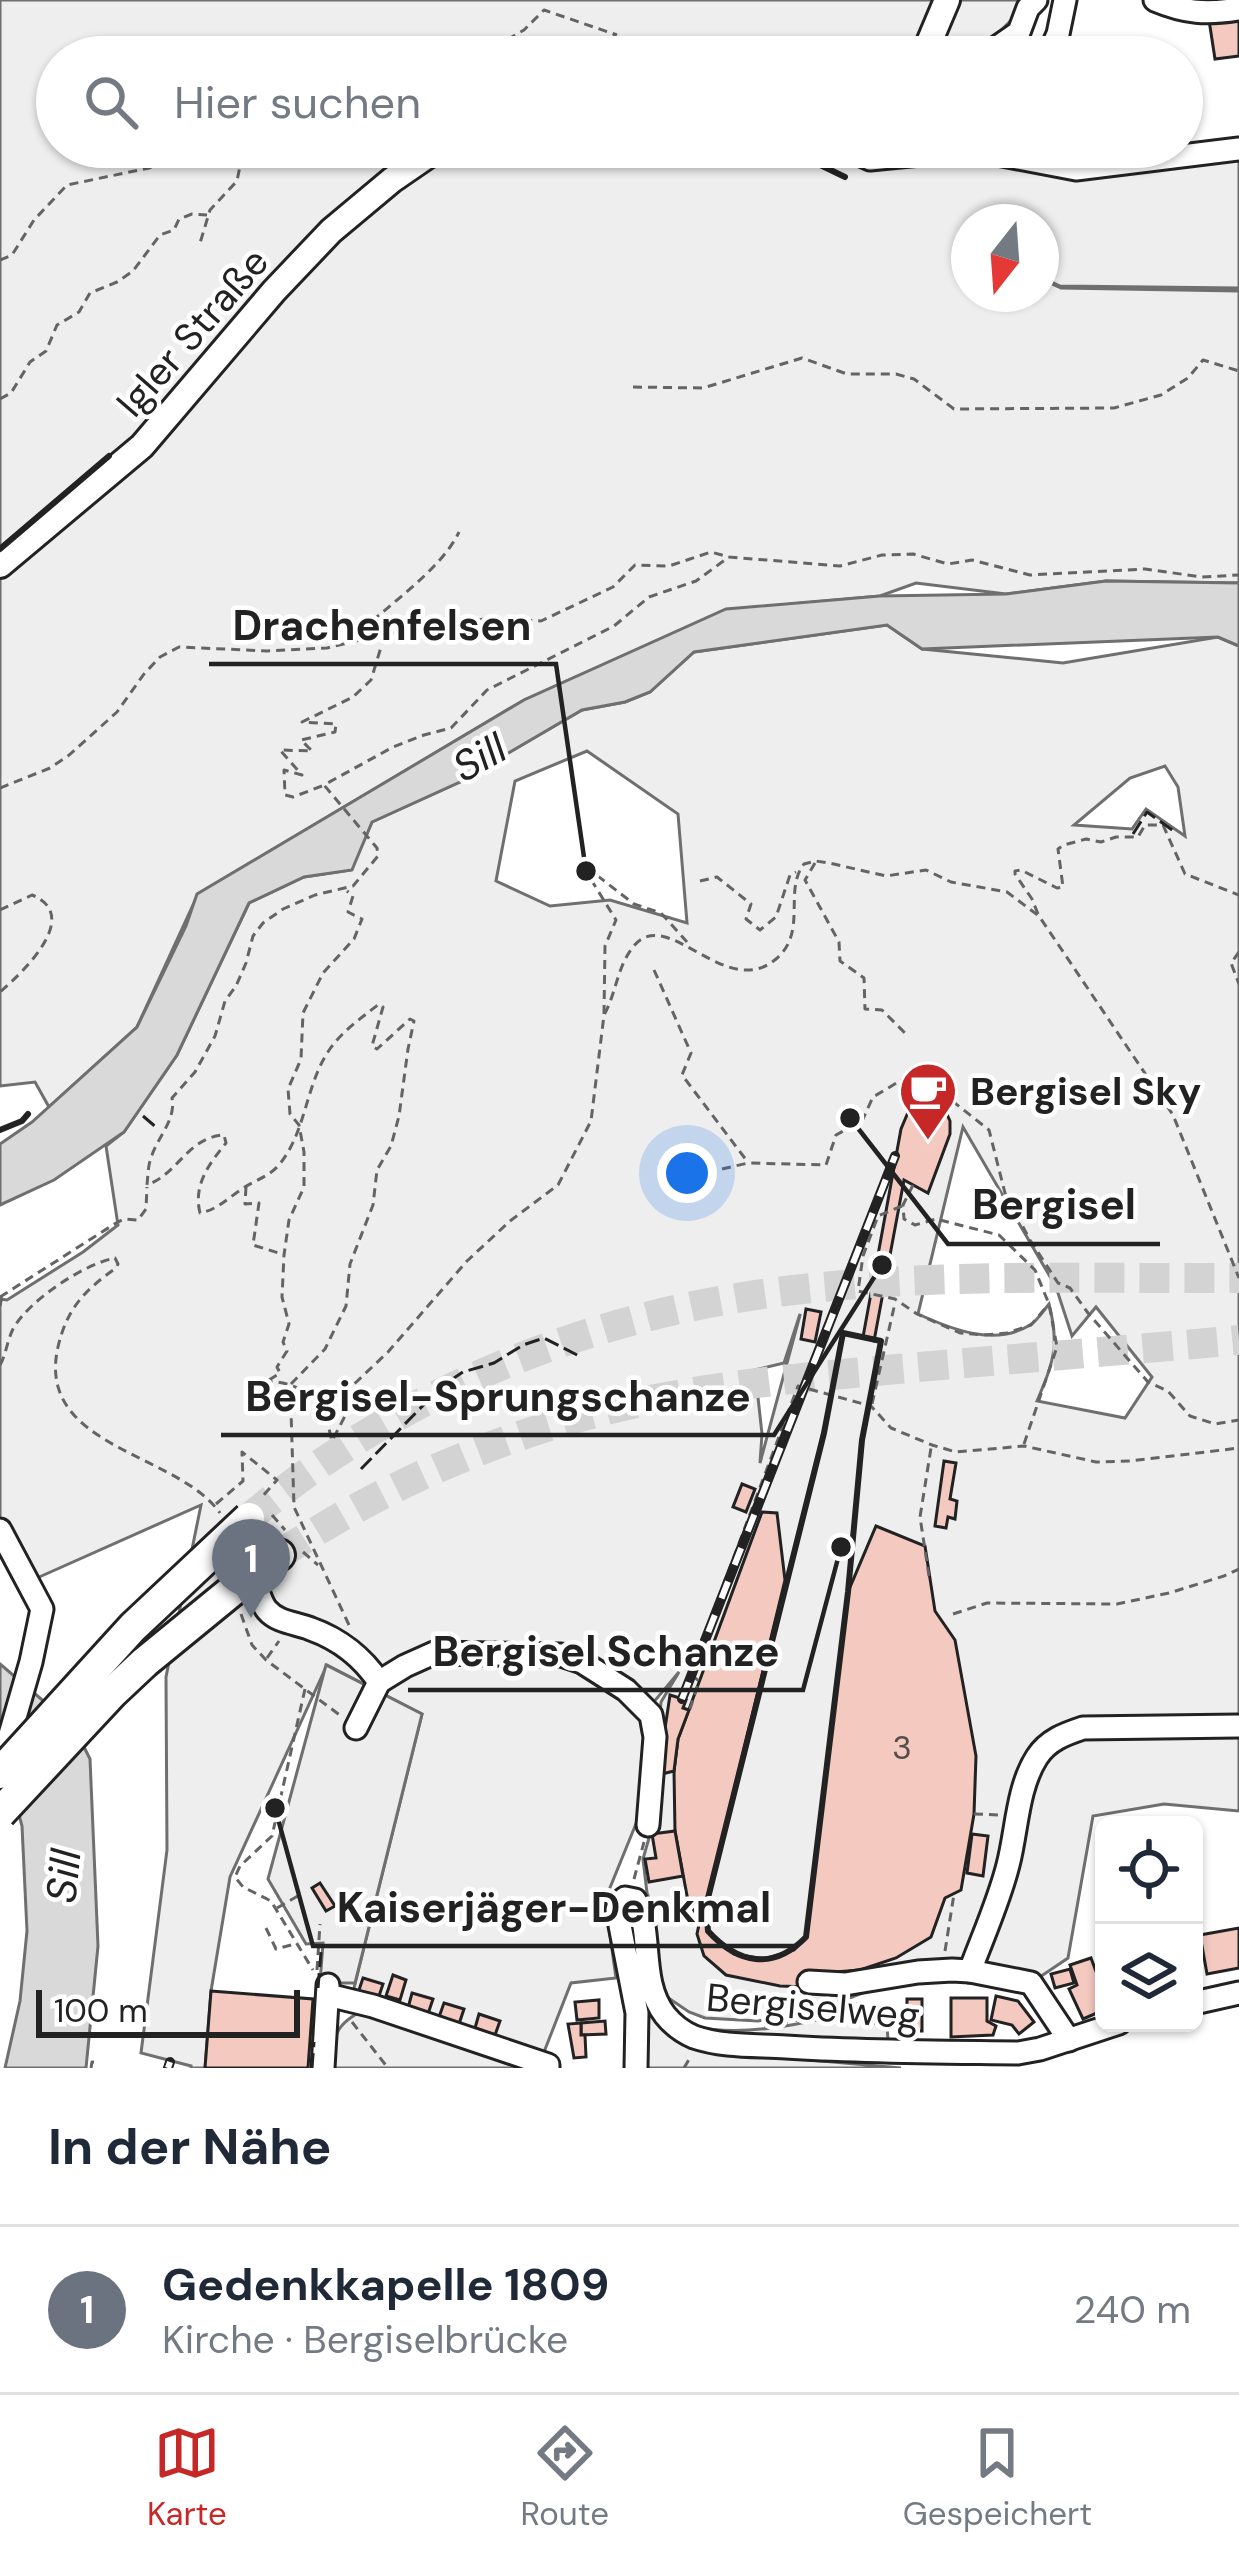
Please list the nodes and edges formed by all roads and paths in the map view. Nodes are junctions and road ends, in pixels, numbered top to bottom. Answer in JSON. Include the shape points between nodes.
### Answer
{"nodes":[{"id":1,"x":947,"y":0,"type":"edge"},
{"id":2,"x":1036,"y":0,"type":"edge"},
{"id":3,"x":1065,"y":0,"type":"edge"},
{"id":4,"x":1155,"y":0,"type":"edge"},
{"id":5,"x":1239,"y":9,"type":"edge"},
{"id":6,"x":514,"y":36,"type":"edge"},
{"id":7,"x":615,"y":36,"type":"edge"},
{"id":8,"x":932,"y":36,"type":"edge"},
{"id":9,"x":1013,"y":36,"type":"edge"},
{"id":10,"x":1057,"y":36,"type":"edge"},
{"id":11,"x":1239,"y":149,"type":"edge"},
{"id":12,"x":1203,"y":154,"type":"edge"},
{"id":13,"x":148,"y":168,"type":"edge"},
{"id":14,"x":240,"y":168,"type":"edge"},
{"id":15,"x":409,"y":168,"type":"edge"},
{"id":16,"x":209,"y":215,"type":"junction"},
{"id":17,"x":200,"y":243,"type":"dead end"},
{"id":18,"x":0,"y":260,"type":"edge"},
{"id":19,"x":1239,"y":371,"type":"edge"},
{"id":20,"x":633,"y":386,"type":"dead end"},
{"id":21,"x":0,"y":399,"type":"edge"},
{"id":22,"x":459,"y":532,"type":"dead end"},
{"id":23,"x":729,"y":557,"type":"junction"},
{"id":24,"x":0,"y":565,"type":"edge"},
{"id":25,"x":1239,"y":575,"type":"edge"},
{"id":26,"x":385,"y":634,"type":"junction"},
{"id":27,"x":349,"y":642,"type":"junction"},
{"id":28,"x":0,"y":788,"type":"edge"},
{"id":29,"x":326,"y":788,"type":"junction"},
{"id":30,"x":816,"y":861,"type":"junction"},
{"id":31,"x":798,"y":871,"type":"junction"},
{"id":32,"x":700,"y":881,"type":"dead end"},
{"id":33,"x":346,"y":890,"type":"junction"},
{"id":34,"x":1239,"y":895,"type":"edge"},
{"id":35,"x":0,"y":910,"type":"edge"},
{"id":36,"x":1039,"y":916,"type":"junction"},
{"id":37,"x":691,"y":946,"type":"junction"},
{"id":38,"x":1239,"y":952,"type":"edge"},
{"id":39,"x":654,"y":970,"type":"dead end"},
{"id":40,"x":1239,"y":984,"type":"edge"},
{"id":41,"x":0,"y":992,"type":"edge"},
{"id":42,"x":604,"y":1016,"type":"junction"},
{"id":43,"x":906,"y":1034,"type":"dead end"},
{"id":44,"x":299,"y":1125,"type":"junction"},
{"id":45,"x":748,"y":1163,"type":"junction"},
{"id":46,"x":722,"y":1169,"type":"dead end"},
{"id":47,"x":247,"y":1185,"type":"junction"},
{"id":48,"x":913,"y":1185,"type":"dead end"},
{"id":49,"x":147,"y":1186,"type":"junction"},
{"id":50,"x":903,"y":1205,"type":"junction"},
{"id":51,"x":284,"y":1255,"type":"junction"},
{"id":52,"x":1239,"y":1278,"type":"edge"},
{"id":53,"x":1,"y":1295,"type":"edge"},
{"id":54,"x":896,"y":1299,"type":"junction"},
{"id":55,"x":1049,"y":1304,"type":"junction"},
{"id":56,"x":0,"y":1306,"type":"edge"},
{"id":57,"x":0,"y":1366,"type":"edge"},
{"id":58,"x":269,"y":1380,"type":"junction"},
{"id":59,"x":291,"y":1384,"type":"junction"},
{"id":60,"x":871,"y":1406,"type":"junction"},
{"id":61,"x":1239,"y":1420,"type":"edge"},
{"id":62,"x":932,"y":1445,"type":"junction"},
{"id":63,"x":1024,"y":1446,"type":"junction"},
{"id":64,"x":1239,"y":1448,"type":"edge"},
{"id":65,"x":214,"y":1505,"type":"dead end"},
{"id":66,"x":249,"y":1518,"type":"tunnel mouth"},
{"id":67,"x":0,"y":1531,"type":"edge"},
{"id":68,"x":279,"y":1555,"type":"tunnel mouth"},
{"id":69,"x":1239,"y":1569,"type":"edge"},
{"id":70,"x":929,"y":1576,"type":"dead end"},
{"id":71,"x":243,"y":1582,"type":"junction"},
{"id":72,"x":953,"y":1614,"type":"dead end"},
{"id":73,"x":348,"y":1623,"type":"dead end"},
{"id":74,"x":379,"y":1682,"type":"junction"},
{"id":75,"x":689,"y":1708,"type":"dead end"},
{"id":76,"x":1239,"y":1726,"type":"edge"},
{"id":77,"x":356,"y":1728,"type":"joint"},
{"id":78,"x":0,"y":1771,"type":"edge"},
{"id":79,"x":0,"y":1813,"type":"edge"},
{"id":80,"x":648,"y":1825,"type":"dead end"},
{"id":81,"x":303,"y":1893,"type":"dead end"},
{"id":82,"x":954,"y":1894,"type":"dead end"},
{"id":83,"x":276,"y":1909,"type":"junction"},
{"id":84,"x":320,"y":1924,"type":"dead end"},
{"id":85,"x":266,"y":1928,"type":"dead end"},
{"id":86,"x":296,"y":1943,"type":"junction"},
{"id":87,"x":942,"y":1970,"type":"junction"},
{"id":88,"x":970,"y":1971,"type":"junction"},
{"id":89,"x":898,"y":1977,"type":"junction"},
{"id":90,"x":809,"y":1982,"type":"dead end"},
{"id":91,"x":326,"y":1988,"type":"junction"},
{"id":92,"x":1239,"y":1993,"type":"edge"},
{"id":93,"x":1203,"y":2001,"type":"edge"},
{"id":94,"x":752,"y":2027,"type":"dead end"},
{"id":95,"x":1095,"y":2031,"type":"edge"},
{"id":96,"x":1069,"y":2040,"type":"junction"},
{"id":97,"x":323,"y":2068,"type":"edge"},
{"id":98,"x":388,"y":2068,"type":"edge"},
{"id":99,"x":548,"y":2068,"type":"edge"},
{"id":100,"x":636,"y":2068,"type":"edge"}],
"edges":[{"from":1,"to":8,"type":"main road"},
{"from":2,"to":9,"type":"street"},
{"from":3,"to":10,"type":"street"},
{"from":4,"to":5,"type":"street","via":[[1183,11]]},
{"from":6,"to":7,"type":"path","via":[[544,10]]},
{"from":11,"to":12,"type":"street"},
{"from":13,"to":18,"type":"path","via":[[67,185],[13,255]]},
{"from":14,"to":16,"type":"path"},
{"from":15,"to":24,"type":"main road","name":"Igler Straße","via":[[274,291],[142,446]]},
{"from":16,"to":17,"type":"path"},
{"from":16,"to":21,"type":"path","via":[[179,219],[133,271],[90,293]]},
{"from":19,"to":20,"type":"path","via":[[1203,360],[1161,395],[1114,408],[1058,410],[953,409],[914,380],[847,374],[802,358],[704,388]]},
{"from":22,"to":27,"type":"path"},
{"from":23,"to":25,"type":"path","via":[[840,566],[913,554],[1030,575]]},
{"from":23,"to":26,"type":"path","via":[[711,552],[669,566],[635,565],[614,587],[541,620],[491,618]]},
{"from":23,"to":29,"type":"path","via":[[487,690],[451,728],[393,747]]},
{"from":26,"to":27,"type":"path"},
{"from":26,"to":29,"type":"path","via":[[371,680],[302,722],[336,724],[334,732],[301,740],[312,751],[280,750],[302,776],[284,770],[285,795]]},
{"from":27,"to":28,"type":"path","via":[[267,651],[178,647],[68,756]]},
{"from":29,"to":33,"type":"path","via":[[377,848]]},
{"from":30,"to":31,"type":"path"},
{"from":30,"to":36,"type":"path","via":[[886,876],[926,870],[997,888]]},
{"from":30,"to":43,"type":"path","via":[[806,880],[839,942],[840,961],[864,978],[865,1009],[881,1010]]},
{"from":31,"to":32,"type":"path","via":[[776,917],[760,930],[746,919],[751,904],[717,878]]},
{"from":31,"to":37,"type":"path","via":[[795,921],[779,957],[735,971]]},
{"from":33,"to":44,"type":"path","via":[[353,896],[348,912],[362,919],[303,1013],[301,1059],[288,1089]]},
{"from":33,"to":49,"type":"path","via":[[283,909],[253,936],[214,1036],[172,1098]]},
{"from":34,"to":36,"type":"path","via":[[1185,874],[1163,825],[1145,825],[1138,838],[1064,844],[1063,887],[1015,871]]},
{"from":35,"to":41,"type":"path","via":[[32,895],[51,914],[37,957]]},
{"from":36,"to":52,"type":"path","via":[[1173,1115]]},
{"from":37,"to":42,"type":"path","via":[[641,939]]},
{"from":37,"to":42,"type":"path","via":[[661,913],[634,904],[590,870],[616,920],[604,946]]},
{"from":38,"to":40,"type":"path","via":[[1231,963]]},
{"from":39,"to":45,"type":"path","via":[[691,1053],[682,1075]]},
{"from":42,"to":59,"type":"path","via":[[591,1121],[558,1185],[467,1261],[350,1388],[332,1441],[323,1408]]},
{"from":44,"to":47,"type":"path","via":[[277,1167]]},
{"from":44,"to":51,"type":"path","via":[[304,1187]]},
{"from":44,"to":59,"type":"path","via":[[340,1035],[379,1004],[372,1046],[414,1021],[399,1116],[350,1264],[346,1306],[325,1349]]},
{"from":45,"to":46,"type":"path"},
{"from":45,"to":61,"type":"path","via":[[826,1166],[836,1135],[862,1121],[873,1097],[910,1076],[932,1085],[989,1130],[1005,1193],[1030,1240],[1148,1382],[1168,1390],[1190,1416]]},
{"from":47,"to":49,"type":"path","via":[[200,1213],[198,1185],[224,1135],[192,1147]]},
{"from":47,"to":51,"type":"path","via":[[244,1204],[259,1203],[253,1245]]},
{"from":48,"to":50,"type":"path"},
{"from":49,"to":53,"type":"path","via":[[138,1220],[116,1222]]},
{"from":50,"to":54,"type":"path","via":[[878,1216],[858,1291]]},
{"from":50,"to":55,"type":"path","via":[[904,1219],[915,1225],[937,1219],[999,1235],[1035,1270]]},
{"from":51,"to":58,"type":"path","via":[[287,1351]]},
{"from":53,"to":56,"type":"path"},
{"from":54,"to":55,"type":"path","via":[[959,1333],[983,1335],[1031,1325]]},
{"from":54,"to":60,"type":"path"},
{"from":55,"to":63,"type":"path","via":[[1057,1347]]},
{"from":57,"to":65,"type":"path","via":[[27,1312],[78,1270],[116,1258],[116,1268],[76,1303],[62,1333],[56,1364],[65,1402],[82,1424]]},
{"from":58,"to":59,"type":"path"},
{"from":58,"to":73,"type":"path","via":[[261,1383],[291,1411],[294,1507]]},
{"from":60,"to":62,"type":"path","via":[[891,1428]]},
{"from":60,"to":75,"type":"path","via":[[798,1386],[690,1674],[699,1681]]},
{"from":62,"to":63,"type":"path"},
{"from":62,"to":70,"type":"path","via":[[920,1517]]},
{"from":63,"to":64,"type":"path","via":[[1096,1462]]},
{"from":66,"to":78,"type":"highway","bridge":true,"via":[[133,1627]]},
{"from":67,"to":78,"type":"street","via":[[42,1609]]},
{"from":68,"to":71,"type":"highway"},
{"from":69,"to":72,"type":"path","via":[[1117,1604],[987,1603]]},
{"from":71,"to":74,"type":"street","via":[[266,1610],[331,1637]]},
{"from":71,"to":79,"type":"highway","bridge":true,"via":[[129,1678]]},
{"from":74,"to":77,"type":"street"},
{"from":74,"to":80,"type":"street","via":[[434,1653],[582,1662],[652,1715]]},
{"from":76,"to":88,"type":"street","via":[[1083,1728],[1047,1746],[1025,1785],[1008,1868]]},
{"from":77,"to":83,"type":"path","via":[[306,1687],[272,1836],[235,1877]]},
{"from":81,"to":83,"type":"path"},
{"from":82,"to":87,"type":"path"},
{"from":83,"to":86,"type":"path"},
{"from":84,"to":91,"type":"path"},
{"from":85,"to":86,"type":"path","via":[[276,1948]]},
{"from":86,"to":91,"type":"path"},
{"from":87,"to":88,"type":"street"},
{"from":87,"to":89,"type":"street"},
{"from":88,"to":96,"type":"street","via":[[1031,1983]]},
{"from":89,"to":90,"type":"street"},
{"from":89,"to":94,"type":"path","via":[[841,2009]]},
{"from":91,"to":97,"type":"street"},
{"from":91,"to":98,"type":"path"},
{"from":91,"to":99,"type":"street"},
{"from":92,"to":93,"type":"street"},
{"from":95,"to":96,"type":"street","name":"Bergiselweg"},
{"from":96,"to":100,"type":"street","name":"Bergiselweg","via":[[1018,2053],[701,2039],[674,2025],[652,1994],[640,1907],[625,1898],[617,1910],[637,2013]]}]}
